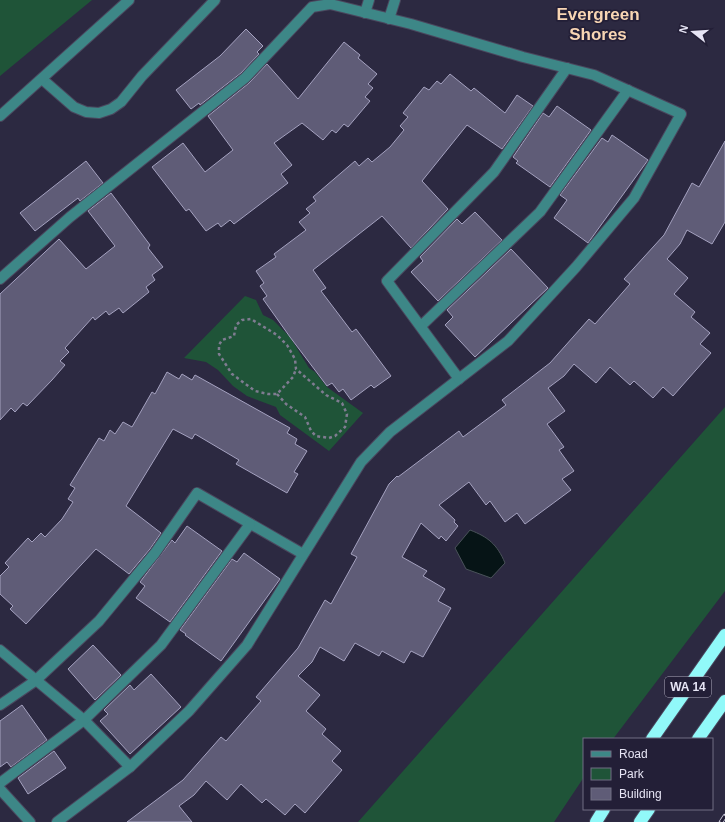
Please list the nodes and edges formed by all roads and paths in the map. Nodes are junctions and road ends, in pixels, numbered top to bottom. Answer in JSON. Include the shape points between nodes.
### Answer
{"nodes":[{"id":1,"x":129,"y":0,"type":"edge"},
{"id":2,"x":215,"y":0,"type":"edge"},
{"id":3,"x":369,"y":0,"type":"edge"},
{"id":4,"x":395,"y":0,"type":"edge"},
{"id":5,"x":365,"y":13,"type":"junction"},
{"id":6,"x":389,"y":19,"type":"junction"},
{"id":7,"x":567,"y":68,"type":"junction"},
{"id":8,"x":42,"y":79,"type":"junction"},
{"id":9,"x":628,"y":90,"type":"junction"},
{"id":10,"x":0,"y":116,"type":"edge"},
{"id":11,"x":0,"y":279,"type":"edge"},
{"id":12,"x":421,"y":326,"type":"junction"},
{"id":13,"x":296,"y":369,"type":"junction"},
{"id":14,"x":459,"y":379,"type":"junction"},
{"id":15,"x":277,"y":394,"type":"junction"},
{"id":16,"x":250,"y":524,"type":"junction"},
{"id":17,"x":303,"y":554,"type":"junction"},
{"id":18,"x":725,"y":635,"type":"edge"},
{"id":19,"x":0,"y":650,"type":"edge"},
{"id":20,"x":35,"y":681,"type":"junction"},
{"id":21,"x":725,"y":701,"type":"edge"},
{"id":22,"x":0,"y":705,"type":"edge"},
{"id":23,"x":84,"y":720,"type":"junction"},
{"id":24,"x":653,"y":738,"type":"edge"},
{"id":25,"x":699,"y":738,"type":"edge"},
{"id":26,"x":130,"y":767,"type":"junction"},
{"id":27,"x":0,"y":782,"type":"edge"},
{"id":28,"x":0,"y":789,"type":"edge"},
{"id":29,"x":603,"y":810,"type":"edge"},
{"id":30,"x":647,"y":810,"type":"edge"},
{"id":31,"x":30,"y":822,"type":"edge"},
{"id":32,"x":57,"y":822,"type":"edge"},
{"id":33,"x":596,"y":822,"type":"edge"},
{"id":34,"x":640,"y":822,"type":"edge"}],
"edges":[{"from":1,"to":8,"type":"street"},
{"from":2,"to":8,"type":"street","via":[[121,102],[111,109],[99,113],[86,112],[74,107]]},
{"from":3,"to":5,"type":"street"},
{"from":4,"to":6,"type":"street"},
{"from":5,"to":6,"type":"street"},
{"from":5,"to":11,"type":"street","via":[[330,4],[312,7],[244,78],[70,217]]},
{"from":6,"to":7,"type":"street"},
{"from":7,"to":9,"type":"street","via":[[594,75]]},
{"from":7,"to":12,"type":"street","via":[[494,172],[387,281]]},
{"from":8,"to":10,"type":"street"},
{"from":9,"to":12,"type":"street","via":[[540,212]]},
{"from":9,"to":14,"type":"street","via":[[681,114],[634,198],[576,267],[508,341]]},
{"from":12,"to":14,"type":"street"},
{"from":13,"to":15,"type":"path","via":[[293,377]]},
{"from":13,"to":15,"type":"path","via":[[326,395],[342,403],[347,414],[345,427],[329,438],[316,436],[305,417],[286,404]]},
{"from":13,"to":15,"type":"path","via":[[295,359],[288,346],[277,335],[251,319],[238,322],[234,336],[222,340],[219,354],[232,374],[255,390]]},
{"from":14,"to":17,"type":"street","via":[[390,432],[361,462]]},
{"from":16,"to":17,"type":"street"},
{"from":16,"to":20,"type":"street","via":[[197,493],[154,553],[98,621]]},
{"from":16,"to":23,"type":"street","via":[[161,645]]},
{"from":17,"to":26,"type":"street","via":[[248,645],[190,711]]},
{"from":18,"to":24,"type":"highway","number":"WA 14"},
{"from":19,"to":20,"type":"street"},
{"from":20,"to":22,"type":"street"},
{"from":20,"to":23,"type":"street"},
{"from":21,"to":25,"type":"highway","number":"WA 14"},
{"from":23,"to":26,"type":"street"},
{"from":23,"to":27,"type":"street"},
{"from":26,"to":32,"type":"street"},
{"from":28,"to":31,"type":"street"},
{"from":29,"to":33,"type":"highway"},
{"from":30,"to":34,"type":"highway"}]}
